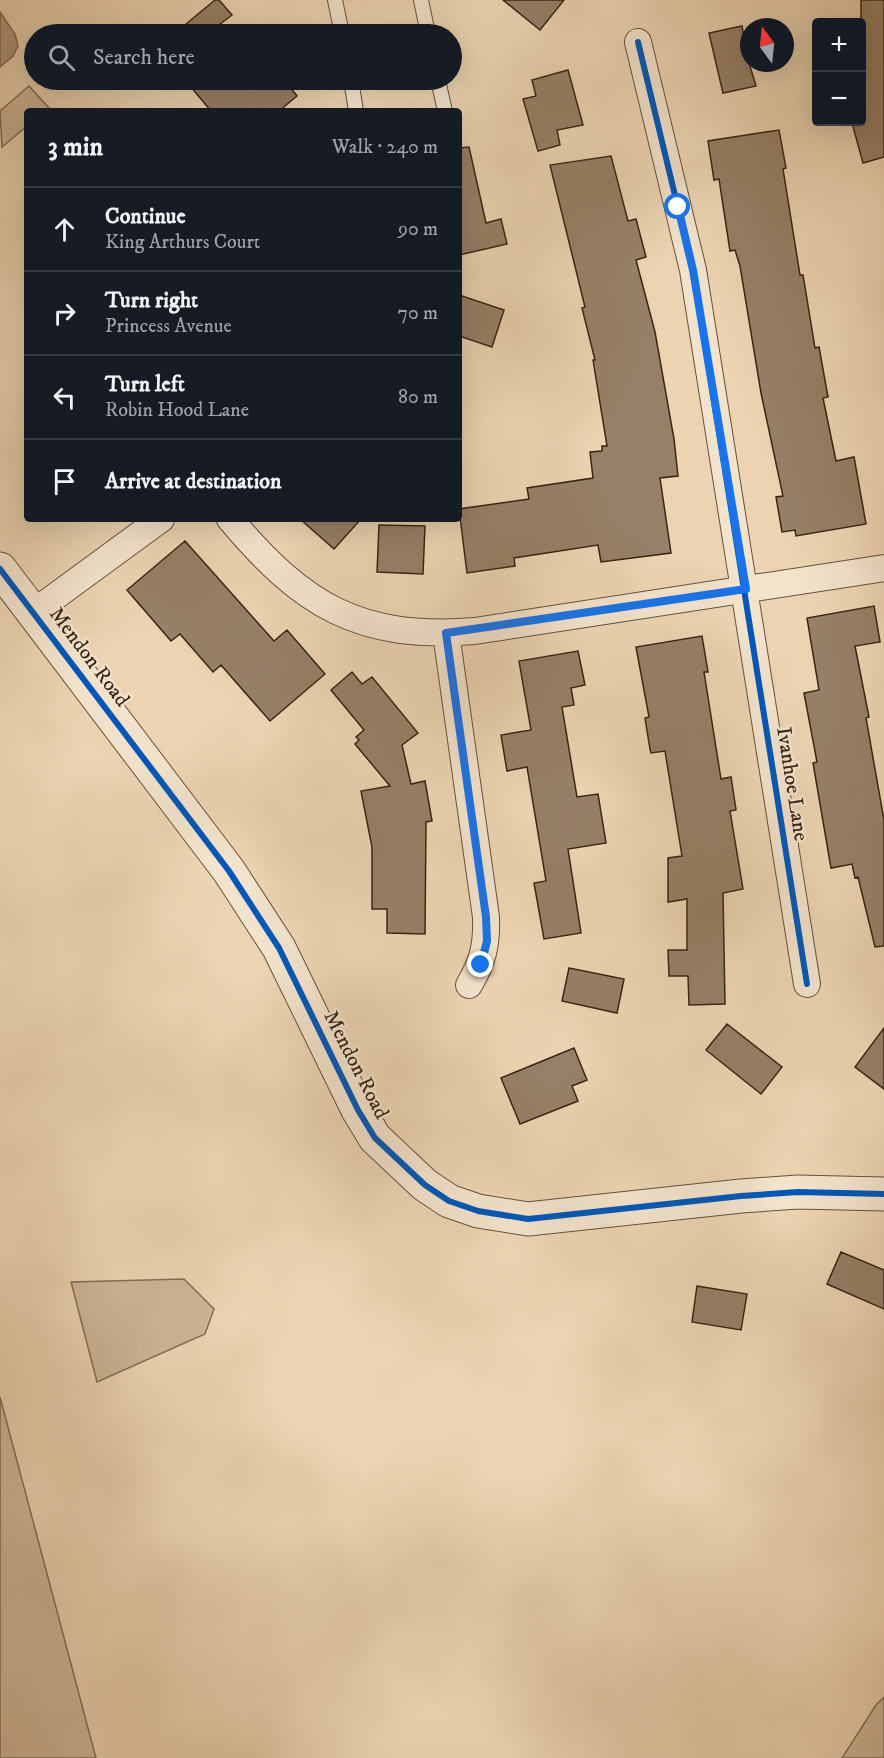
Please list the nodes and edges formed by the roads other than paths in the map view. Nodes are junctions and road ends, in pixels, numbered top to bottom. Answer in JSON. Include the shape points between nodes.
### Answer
{"nodes":[{"id":1,"x":335,"y":0,"type":"edge"},
{"id":2,"x":421,"y":0,"type":"edge"},
{"id":3,"x":340,"y":24,"type":"edge"},
{"id":4,"x":426,"y":24,"type":"edge"},
{"id":5,"x":638,"y":42,"type":"dead end"},
{"id":6,"x":353,"y":90,"type":"edge"},
{"id":7,"x":440,"y":90,"type":"edge"},
{"id":8,"x":356,"y":108,"type":"edge"},
{"id":9,"x":444,"y":108,"type":"edge"},
{"id":10,"x":157,"y":522,"type":"edge"},
{"id":11,"x":233,"y":522,"type":"edge"},
{"id":12,"x":884,"y":568,"type":"edge"},
{"id":13,"x":0,"y":569,"type":"edge"},
{"id":14,"x":746,"y":589,"type":"junction"},
{"id":15,"x":34,"y":612,"type":"junction"},
{"id":16,"x":446,"y":633,"type":"junction"},
{"id":17,"x":807,"y":984,"type":"dead end"},
{"id":18,"x":470,"y":985,"type":"dead end"},
{"id":19,"x":884,"y":1194,"type":"edge"}],
"edges":[{"from":1,"to":3,"type":"lane"},
{"from":2,"to":4,"type":"lane"},
{"from":5,"to":14,"type":"street","name":"Ivanhoe Lane","via":[[693,270]]},
{"from":6,"to":8,"type":"lane"},
{"from":7,"to":9,"type":"lane"},
{"from":10,"to":15,"type":"street"},
{"from":11,"to":16,"type":"street","via":[[301,591],[329,608],[386,629]]},
{"from":12,"to":14,"type":"street"},
{"from":13,"to":15,"type":"street","name":"Mendon Road"},
{"from":14,"to":16,"type":"street"},
{"from":14,"to":17,"type":"street","name":"Ivanhoe Lane"},
{"from":15,"to":19,"type":"street","name":"Mendon Road","via":[[229,871],[279,948],[375,1138],[425,1185],[449,1201],[478,1211],[528,1219],[741,1196],[808,1192]]},
{"from":16,"to":18,"type":"street","via":[[486,917],[487,941],[481,965]]}]}
